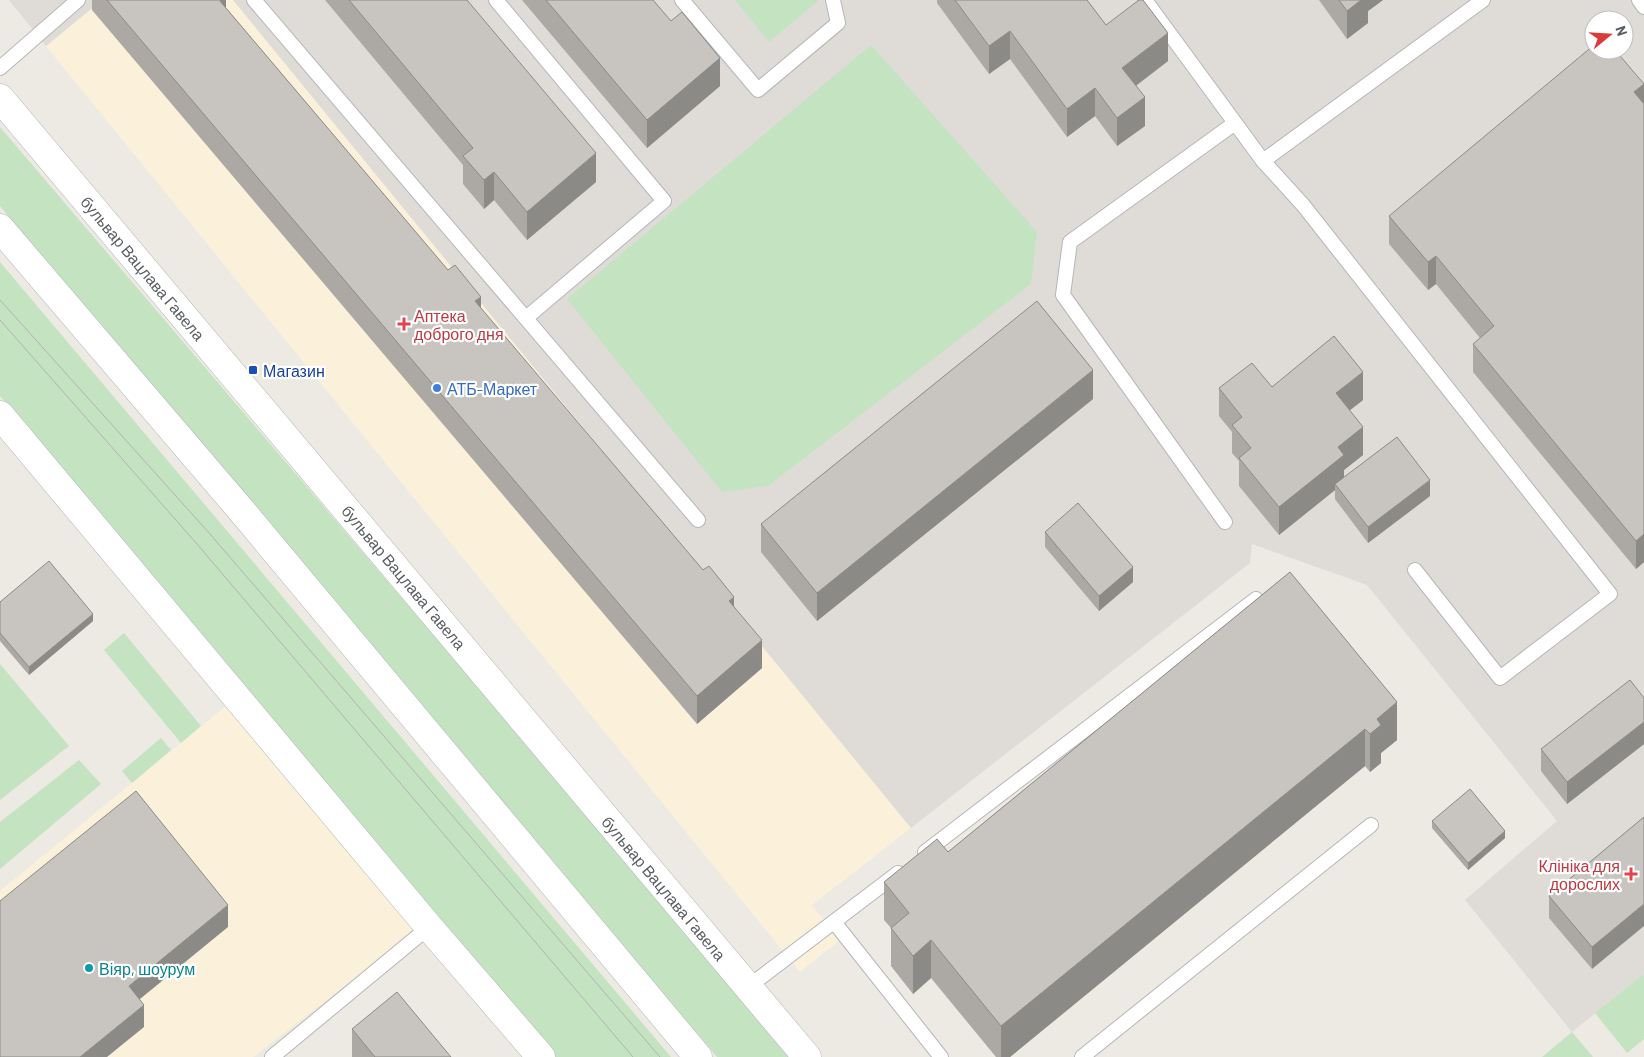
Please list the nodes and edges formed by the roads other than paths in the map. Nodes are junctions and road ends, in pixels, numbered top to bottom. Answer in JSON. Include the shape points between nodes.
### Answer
{"nodes":[{"id":1,"x":78,"y":0,"type":"edge"},
{"id":2,"x":254,"y":0,"type":"edge"},
{"id":3,"x":496,"y":0,"type":"edge"},
{"id":4,"x":682,"y":0,"type":"edge"},
{"id":5,"x":832,"y":0,"type":"edge"},
{"id":6,"x":1146,"y":0,"type":"edge"},
{"id":7,"x":1483,"y":0,"type":"edge"},
{"id":8,"x":1638,"y":0,"type":"edge"},
{"id":9,"x":1644,"y":7,"type":"edge"},
{"id":10,"x":0,"y":68,"type":"edge"},
{"id":11,"x":0,"y":98,"type":"edge"},
{"id":12,"x":1234,"y":122,"type":"junction"},
{"id":13,"x":1264,"y":161,"type":"junction"},
{"id":14,"x":0,"y":228,"type":"edge"},
{"id":15,"x":526,"y":318,"type":"junction"},
{"id":16,"x":0,"y":415,"type":"edge"},
{"id":17,"x":698,"y":520,"type":"dead end"},
{"id":18,"x":1225,"y":522,"type":"dead end"},
{"id":19,"x":1415,"y":570,"type":"dead end"},
{"id":20,"x":1256,"y":599,"type":"edge"},
{"id":21,"x":1371,"y":825,"type":"dead end"},
{"id":22,"x":834,"y":922,"type":"junction"},
{"id":23,"x":430,"y":927,"type":"junction"},
{"id":24,"x":748,"y":987,"type":"junction"},
{"id":25,"x":279,"y":1055,"type":"edge"},
{"id":26,"x":541,"y":1057,"type":"edge"},
{"id":27,"x":698,"y":1057,"type":"edge"},
{"id":28,"x":807,"y":1057,"type":"edge"},
{"id":29,"x":941,"y":1057,"type":"edge"},
{"id":30,"x":1082,"y":1057,"type":"edge"}],
"edges":[{"from":1,"to":10,"type":"lane"},
{"from":2,"to":15,"type":"lane"},
{"from":3,"to":15,"type":"lane","via":[[664,201]]},
{"from":4,"to":5,"type":"lane","via":[[758,90],[838,23]]},
{"from":6,"to":12,"type":"lane"},
{"from":7,"to":13,"type":"lane"},
{"from":8,"to":9,"type":"lane"},
{"from":11,"to":24,"type":"main road","name":"бульвар Вацлава Гавела"},
{"from":12,"to":13,"type":"lane"},
{"from":12,"to":18,"type":"lane","via":[[1070,242],[1063,295]]},
{"from":13,"to":19,"type":"lane","via":[[1303,205],[1610,594],[1500,678]]},
{"from":14,"to":27,"type":"main road","via":[[241,510]]},
{"from":15,"to":17,"type":"lane"},
{"from":16,"to":23,"type":"main road"},
{"from":20,"to":22,"type":"lane"},
{"from":21,"to":30,"type":"lane"},
{"from":22,"to":24,"type":"lane"},
{"from":22,"to":29,"type":"lane"},
{"from":23,"to":25,"type":"lane"},
{"from":23,"to":26,"type":"main road"},
{"from":24,"to":28,"type":"main road","name":"бульвар Вацлава Гавела"}]}
